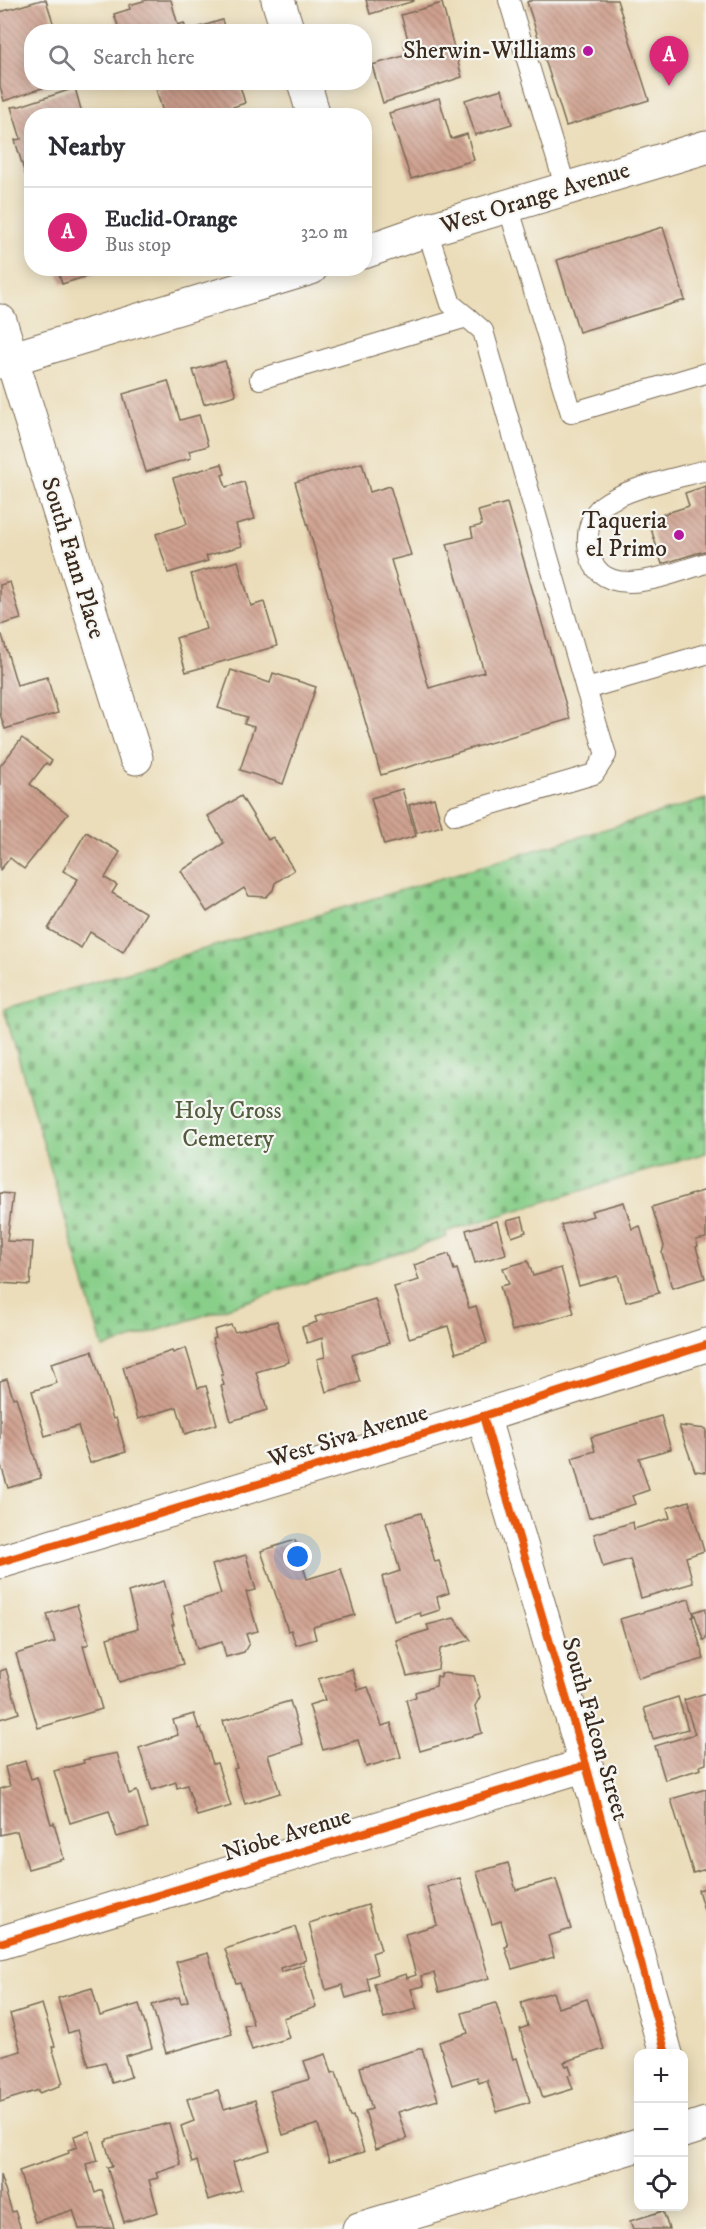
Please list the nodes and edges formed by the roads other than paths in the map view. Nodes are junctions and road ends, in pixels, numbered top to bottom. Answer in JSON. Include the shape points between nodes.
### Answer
{"nodes":[{"id":1,"x":278,"y":0,"type":"edge"},
{"id":2,"x":509,"y":0,"type":"edge"},
{"id":3,"x":286,"y":24,"type":"edge"},
{"id":4,"x":306,"y":90,"type":"edge"},
{"id":5,"x":312,"y":108,"type":"edge"},
{"id":6,"x":706,"y":147,"type":"edge"},
{"id":7,"x":566,"y":189,"type":"junction"},
{"id":8,"x":508,"y":206,"type":"junction"},
{"id":9,"x":428,"y":230,"type":"junction"},
{"id":10,"x":372,"y":249,"type":"edge"},
{"id":11,"x":284,"y":276,"type":"edge"},
{"id":12,"x":467,"y":317,"type":"junction"},
{"id":13,"x":0,"y":321,"type":"edge"},
{"id":14,"x":6,"y":360,"type":"edge"},
{"id":15,"x":706,"y":374,"type":"edge"},
{"id":16,"x":260,"y":379,"type":"dead end"},
{"id":17,"x":706,"y":470,"type":"edge"},
{"id":18,"x":706,"y":563,"type":"edge"},
{"id":19,"x":706,"y":654,"type":"edge"},
{"id":20,"x":586,"y":689,"type":"junction"},
{"id":21,"x":136,"y":758,"type":"dead end"},
{"id":22,"x":455,"y":815,"type":"dead end"},
{"id":23,"x":706,"y":1345,"type":"edge"},
{"id":24,"x":483,"y":1416,"type":"junction"},
{"id":25,"x":0,"y":1562,"type":"edge"},
{"id":26,"x":586,"y":1765,"type":"junction"},
{"id":27,"x":0,"y":1943,"type":"edge"},
{"id":28,"x":665,"y":2049,"type":"edge"},
{"id":29,"x":634,"y":2146,"type":"edge"},
{"id":30,"x":359,"y":2229,"type":"edge"}],
"edges":[{"from":1,"to":3,"type":"street"},
{"from":2,"to":7,"type":"lane"},
{"from":4,"to":5,"type":"street"},
{"from":6,"to":7,"type":"street","name":"West Orange Avenue"},
{"from":7,"to":8,"type":"street","name":"West Orange Avenue"},
{"from":8,"to":9,"type":"street","name":"West Orange Avenue"},
{"from":8,"to":15,"type":"lane","via":[[571,413]]},
{"from":9,"to":10,"type":"street","name":"West Orange Avenue"},
{"from":9,"to":12,"type":"lane","via":[[451,304]]},
{"from":11,"to":14,"type":"street"},
{"from":12,"to":16,"type":"lane"},
{"from":12,"to":20,"type":"lane","via":[[483,331]]},
{"from":13,"to":14,"type":"street","name":"South Fann Place"},
{"from":14,"to":21,"type":"street","name":"South Fann Place"},
{"from":17,"to":18,"type":"lane","via":[[614,499],[592,519],[588,542],[595,565],[602,573],[625,583]]},
{"from":19,"to":20,"type":"lane"},
{"from":20,"to":22,"type":"lane","via":[[606,755],[594,774]]},
{"from":23,"to":24,"type":"street","name":"West Siva Avenue"},
{"from":24,"to":25,"type":"street","name":"West Siva Avenue"},
{"from":24,"to":26,"type":"street","name":"South Falcon Street"},
{"from":26,"to":27,"type":"street","name":"Niobe Avenue"},
{"from":26,"to":28,"type":"street","name":"South Falcon Street"},
{"from":29,"to":30,"type":"street"}]}
